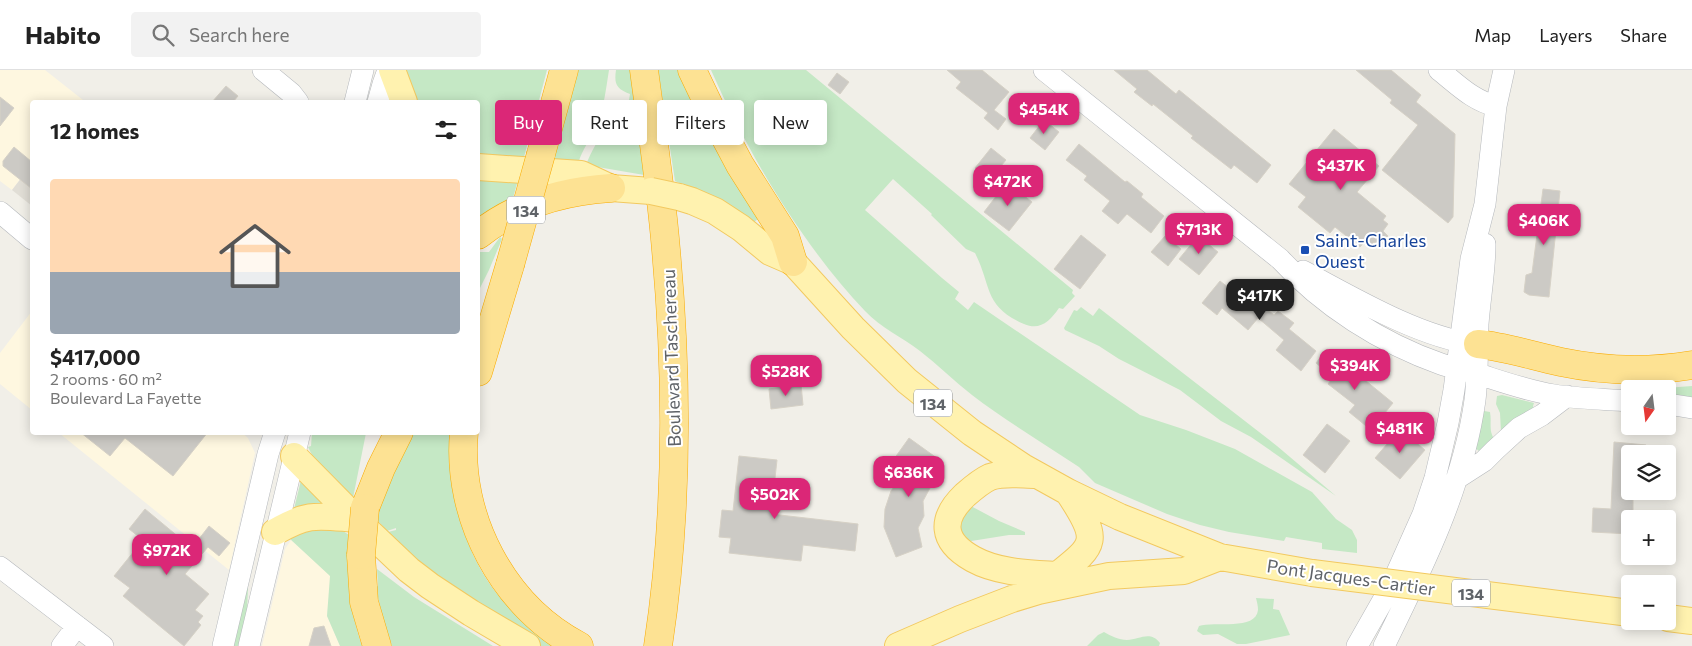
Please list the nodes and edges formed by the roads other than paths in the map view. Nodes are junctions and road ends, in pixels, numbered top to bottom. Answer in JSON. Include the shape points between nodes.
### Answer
{"nodes":[{"id":1,"x":263,"y":70,"type":"edge"},
{"id":2,"x":363,"y":70,"type":"edge"},
{"id":3,"x":390,"y":70,"type":"edge"},
{"id":4,"x":564,"y":70,"type":"edge"},
{"id":5,"x":644,"y":70,"type":"edge"},
{"id":6,"x":692,"y":70,"type":"edge"},
{"id":7,"x":1044,"y":70,"type":"edge"},
{"id":8,"x":1439,"y":70,"type":"edge"},
{"id":9,"x":1504,"y":70,"type":"edge"},
{"id":10,"x":296,"y":100,"type":"edge"},
{"id":11,"x":356,"y":100,"type":"edge"},
{"id":12,"x":378,"y":100,"type":"edge"},
{"id":13,"x":403,"y":100,"type":"edge"},
{"id":14,"x":1496,"y":106,"type":"junction"},
{"id":15,"x":480,"y":168,"type":"edge"},
{"id":16,"x":610,"y":188,"type":"junction"},
{"id":17,"x":0,"y":212,"type":"edge"},
{"id":18,"x":480,"y":233,"type":"edge"},
{"id":19,"x":30,"y":237,"type":"edge"},
{"id":20,"x":1280,"y":259,"type":"junction"},
{"id":21,"x":793,"y":262,"type":"junction"},
{"id":22,"x":510,"y":265,"type":"junction"},
{"id":23,"x":480,"y":310,"type":"edge"},
{"id":24,"x":1470,"y":343,"type":"junction"},
{"id":25,"x":480,"y":365,"type":"edge"},
{"id":26,"x":1692,"y":365,"type":"edge"},
{"id":27,"x":1468,"y":371,"type":"junction"},
{"id":28,"x":1567,"y":396,"type":"junction"},
{"id":29,"x":1621,"y":400,"type":"edge"},
{"id":30,"x":1676,"y":405,"type":"edge"},
{"id":31,"x":1692,"y":408,"type":"edge"},
{"id":32,"x":273,"y":435,"type":"edge"},
{"id":33,"x":278,"y":435,"type":"edge"},
{"id":34,"x":376,"y":435,"type":"edge"},
{"id":35,"x":398,"y":435,"type":"edge"},
{"id":36,"x":464,"y":435,"type":"edge"},
{"id":37,"x":297,"y":444,"type":"edge"},
{"id":38,"x":1036,"y":475,"type":"junction"},
{"id":39,"x":1456,"y":479,"type":"junction"},
{"id":40,"x":1068,"y":492,"type":"junction"},
{"id":41,"x":360,"y":513,"type":"junction"},
{"id":42,"x":275,"y":532,"type":"junction"},
{"id":43,"x":1220,"y":557,"type":"junction"},
{"id":44,"x":0,"y":567,"type":"edge"},
{"id":45,"x":1058,"y":575,"type":"junction"},
{"id":46,"x":1094,"y":579,"type":"junction"},
{"id":47,"x":1038,"y":591,"type":"junction"},
{"id":48,"x":1621,"y":612,"type":"edge"},
{"id":49,"x":1676,"y":619,"type":"edge"},
{"id":50,"x":1692,"y":621,"type":"edge"},
{"id":51,"x":77,"y":626,"type":"junction"},
{"id":52,"x":62,"y":646,"type":"edge"},
{"id":53,"x":103,"y":646,"type":"edge"},
{"id":54,"x":223,"y":646,"type":"edge"},
{"id":55,"x":249,"y":646,"type":"edge"},
{"id":56,"x":376,"y":646,"type":"edge"},
{"id":57,"x":528,"y":646,"type":"edge"},
{"id":58,"x":579,"y":646,"type":"edge"},
{"id":59,"x":658,"y":646,"type":"edge"},
{"id":60,"x":898,"y":646,"type":"edge"},
{"id":61,"x":1357,"y":646,"type":"edge"},
{"id":62,"x":1384,"y":646,"type":"edge"}],
"edges":[{"from":1,"to":10,"type":"street"},
{"from":2,"to":11,"type":"street"},
{"from":3,"to":12,"type":"street"},
{"from":3,"to":13,"type":"main road"},
{"from":4,"to":22,"type":"highway","number":"134","bridge":true},
{"from":5,"to":59,"type":"highway","name":"Boulevard Taschereau","via":[[666,250],[673,369],[671,538]]},
{"from":6,"to":21,"type":"highway","via":[[740,165],[785,236]]},
{"from":7,"to":20,"type":"street"},
{"from":8,"to":14,"type":"street","via":[[1482,102]]},
{"from":9,"to":14,"type":"street"},
{"from":14,"to":24,"type":"street","via":[[1485,204],[1485,261],[1479,319]]},
{"from":15,"to":16,"type":"main road","via":[[581,174]]},
{"from":16,"to":18,"type":"highway","via":[[566,193],[536,202],[495,222]]},
{"from":16,"to":21,"type":"main road","bridge":true,"via":[[651,191],[692,201],[715,211],[770,252]]},
{"from":17,"to":19,"type":"street"},
{"from":20,"to":24,"type":"street","via":[[1393,316],[1430,332]]},
{"from":20,"to":27,"type":"street","via":[[1308,288],[1364,327],[1430,360]]},
{"from":21,"to":38,"type":"main road","name":"Pont Jacques-Cartier","number":"134","via":[[907,382],[972,433]]},
{"from":22,"to":23,"type":"highway"},
{"from":22,"to":25,"type":"highway"},
{"from":24,"to":26,"type":"highway","via":[[1598,368],[1645,370]]},
{"from":24,"to":27,"type":"street"},
{"from":27,"to":28,"type":"street","via":[[1538,392]]},
{"from":27,"to":39,"type":"street","via":[[1470,425]]},
{"from":27,"to":61,"type":"street","via":[[1423,514],[1385,598]]},
{"from":28,"to":29,"type":"street"},
{"from":28,"to":39,"type":"street","via":[[1519,428],[1484,462]]},
{"from":30,"to":31,"type":"street"},
{"from":32,"to":54,"type":"street"},
{"from":33,"to":37,"type":"street"},
{"from":34,"to":41,"type":"highway"},
{"from":35,"to":41,"type":"highway"},
{"from":36,"to":58,"type":"highway","via":[[466,489],[476,526],[488,552],[506,583],[524,604]]},
{"from":37,"to":41,"type":"main road"},
{"from":37,"to":42,"type":"street"},
{"from":38,"to":40,"type":"main road","name":"Pont Jacques-Cartier","number":"134"},
{"from":38,"to":45,"type":"main road","via":[[997,475],[977,484],[952,509],[948,532],[961,551],[984,564]]},
{"from":39,"to":62,"type":"street","via":[[1434,537]]},
{"from":40,"to":43,"type":"main road","name":"Pont Jacques-Cartier","number":"134","via":[[1133,523]]},
{"from":40,"to":45,"type":"main road","via":[[1086,520],[1090,538],[1083,554]]},
{"from":41,"to":42,"type":"main road","via":[[310,516]]},
{"from":41,"to":56,"type":"highway","bridge":true,"via":[[364,602]]},
{"from":41,"to":57,"type":"main road","via":[[399,561],[430,586]]},
{"from":42,"to":55,"type":"street"},
{"from":43,"to":46,"type":"main road","name":"Pont Jacques-Cartier","number":"134","via":[[1184,570]]},
{"from":43,"to":48,"type":"main road","name":"Pont Jacques-Cartier","number":"134","bridge":true,"via":[[1312,573]]},
{"from":44,"to":51,"type":"street"},
{"from":45,"to":46,"type":"main road"},
{"from":45,"to":47,"type":"main road"},
{"from":46,"to":47,"type":"main road","name":"Pont Jacques-Cartier","number":"134"},
{"from":47,"to":60,"type":"main road","name":"Pont Jacques-Cartier","number":"134"},
{"from":49,"to":50,"type":"main road"},
{"from":51,"to":52,"type":"street"},
{"from":51,"to":53,"type":"street"}]}
